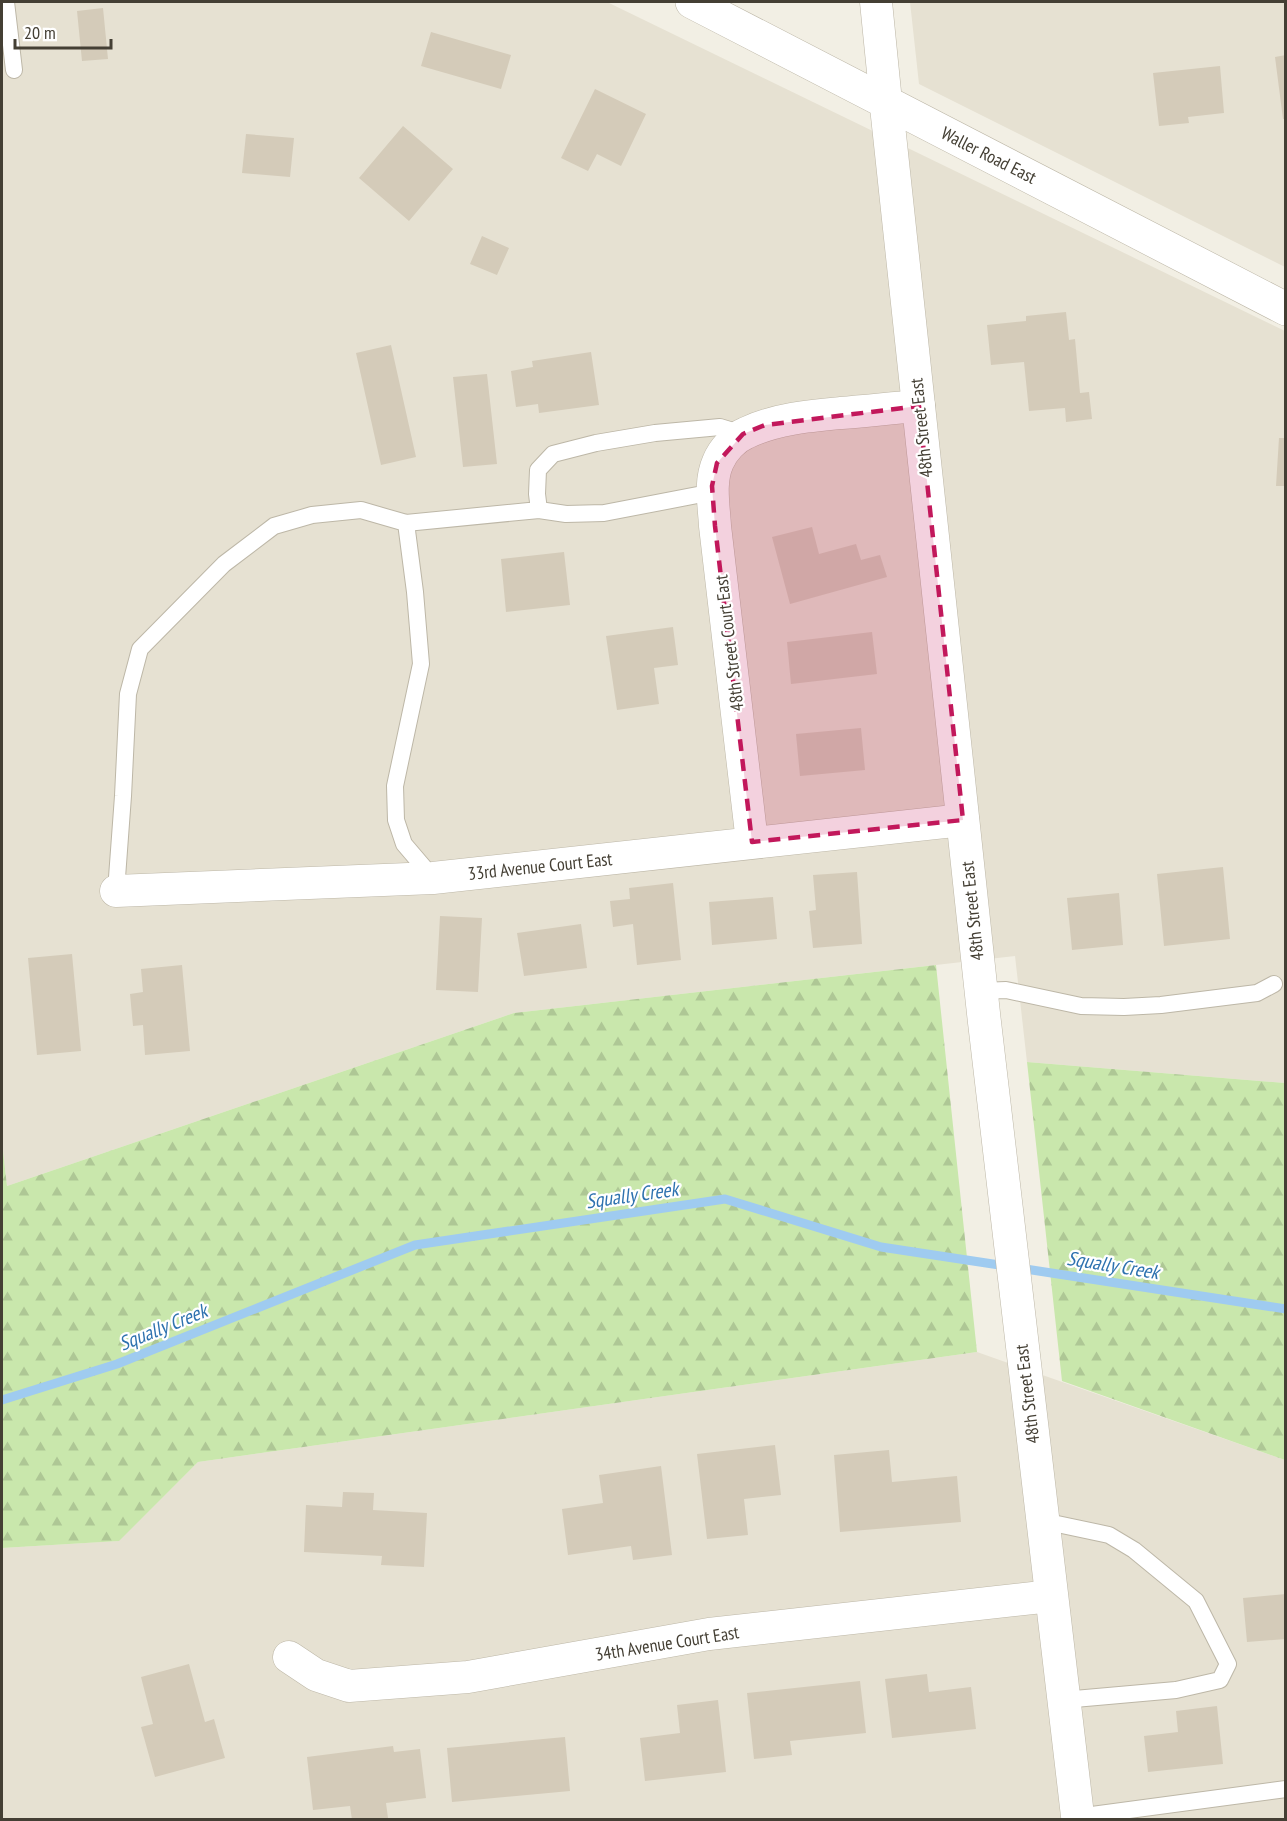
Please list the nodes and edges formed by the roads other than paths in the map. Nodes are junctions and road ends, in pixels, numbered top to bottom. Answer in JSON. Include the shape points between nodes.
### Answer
{"nodes":[{"id":1,"x":6,"y":2,"type":"edge"},
{"id":2,"x":692,"y":2,"type":"edge"},
{"id":3,"x":876,"y":2,"type":"edge"},
{"id":4,"x":14,"y":70,"type":"dead end"},
{"id":5,"x":886,"y":102,"type":"junction"},
{"id":6,"x":1286,"y":309,"type":"edge"},
{"id":7,"x":919,"y":406,"type":"junction"},
{"id":8,"x":736,"y":440,"type":"junction"},
{"id":9,"x":713,"y":492,"type":"junction"},
{"id":10,"x":539,"y":510,"type":"junction"},
{"id":11,"x":406,"y":523,"type":"junction"},
{"id":12,"x":963,"y":820,"type":"junction"},
{"id":13,"x":752,"y":842,"type":"junction"},
{"id":14,"x":433,"y":878,"type":"junction"},
{"id":15,"x":116,"y":891,"type":"joint"},
{"id":16,"x":1274,"y":984,"type":"dead end"},
{"id":17,"x":982,"y":1004,"type":"junction"},
{"id":18,"x":1043,"y":1521,"type":"junction"},
{"id":19,"x":1051,"y":1596,"type":"junction"},
{"id":20,"x":290,"y":1657,"type":"dead end"},
{"id":21,"x":1063,"y":1700,"type":"junction"},
{"id":22,"x":1286,"y":1789,"type":"edge"},
{"id":23,"x":1078,"y":1818,"type":"edge"}],
"edges":[{"from":1,"to":4,"type":"lane"},
{"from":2,"to":5,"type":"street","name":"Waller Road East"},
{"from":3,"to":5,"type":"street","name":"48th Street East"},
{"from":5,"to":6,"type":"street","name":"Waller Road East"},
{"from":5,"to":7,"type":"street","name":"48th Street East"},
{"from":7,"to":8,"type":"street","via":[[788,419],[765,425]]},
{"from":7,"to":12,"type":"street","name":"48th Street East"},
{"from":8,"to":9,"type":"street","name":"48th Street Court East","via":[[717,463]]},
{"from":8,"to":10,"type":"lane","via":[[720,427],[596,443],[553,454],[538,470]]},
{"from":9,"to":10,"type":"lane","via":[[604,513]]},
{"from":9,"to":13,"type":"street","name":"48th Street Court East"},
{"from":10,"to":11,"type":"lane"},
{"from":11,"to":14,"type":"lane","via":[[422,664],[395,786],[396,819],[404,844]]},
{"from":11,"to":15,"type":"lane","via":[[361,510],[312,515],[274,526],[224,564],[140,649],[128,694]]},
{"from":12,"to":13,"type":"street","name":"33rd Avenue Court East"},
{"from":12,"to":17,"type":"street","name":"48th Street East"},
{"from":13,"to":14,"type":"street","name":"33rd Avenue Court East"},
{"from":14,"to":15,"type":"street","name":"33rd Avenue Court East"},
{"from":16,"to":17,"type":"lane","via":[[1257,993],[1161,1005],[1080,1006],[1006,990]]},
{"from":17,"to":18,"type":"street","name":"48th Street East"},
{"from":18,"to":19,"type":"street","name":"48th Street East"},
{"from":18,"to":21,"type":"lane","via":[[1109,1535],[1134,1550],[1196,1602],[1228,1664],[1220,1680],[1176,1690]]},
{"from":19,"to":20,"type":"street","name":"34th Avenue Court East","via":[[709,1634],[468,1677],[349,1686],[316,1675]]},
{"from":19,"to":21,"type":"street","name":"48th Street East"},
{"from":21,"to":23,"type":"street","name":"48th Street East"},
{"from":22,"to":23,"type":"lane"}]}
